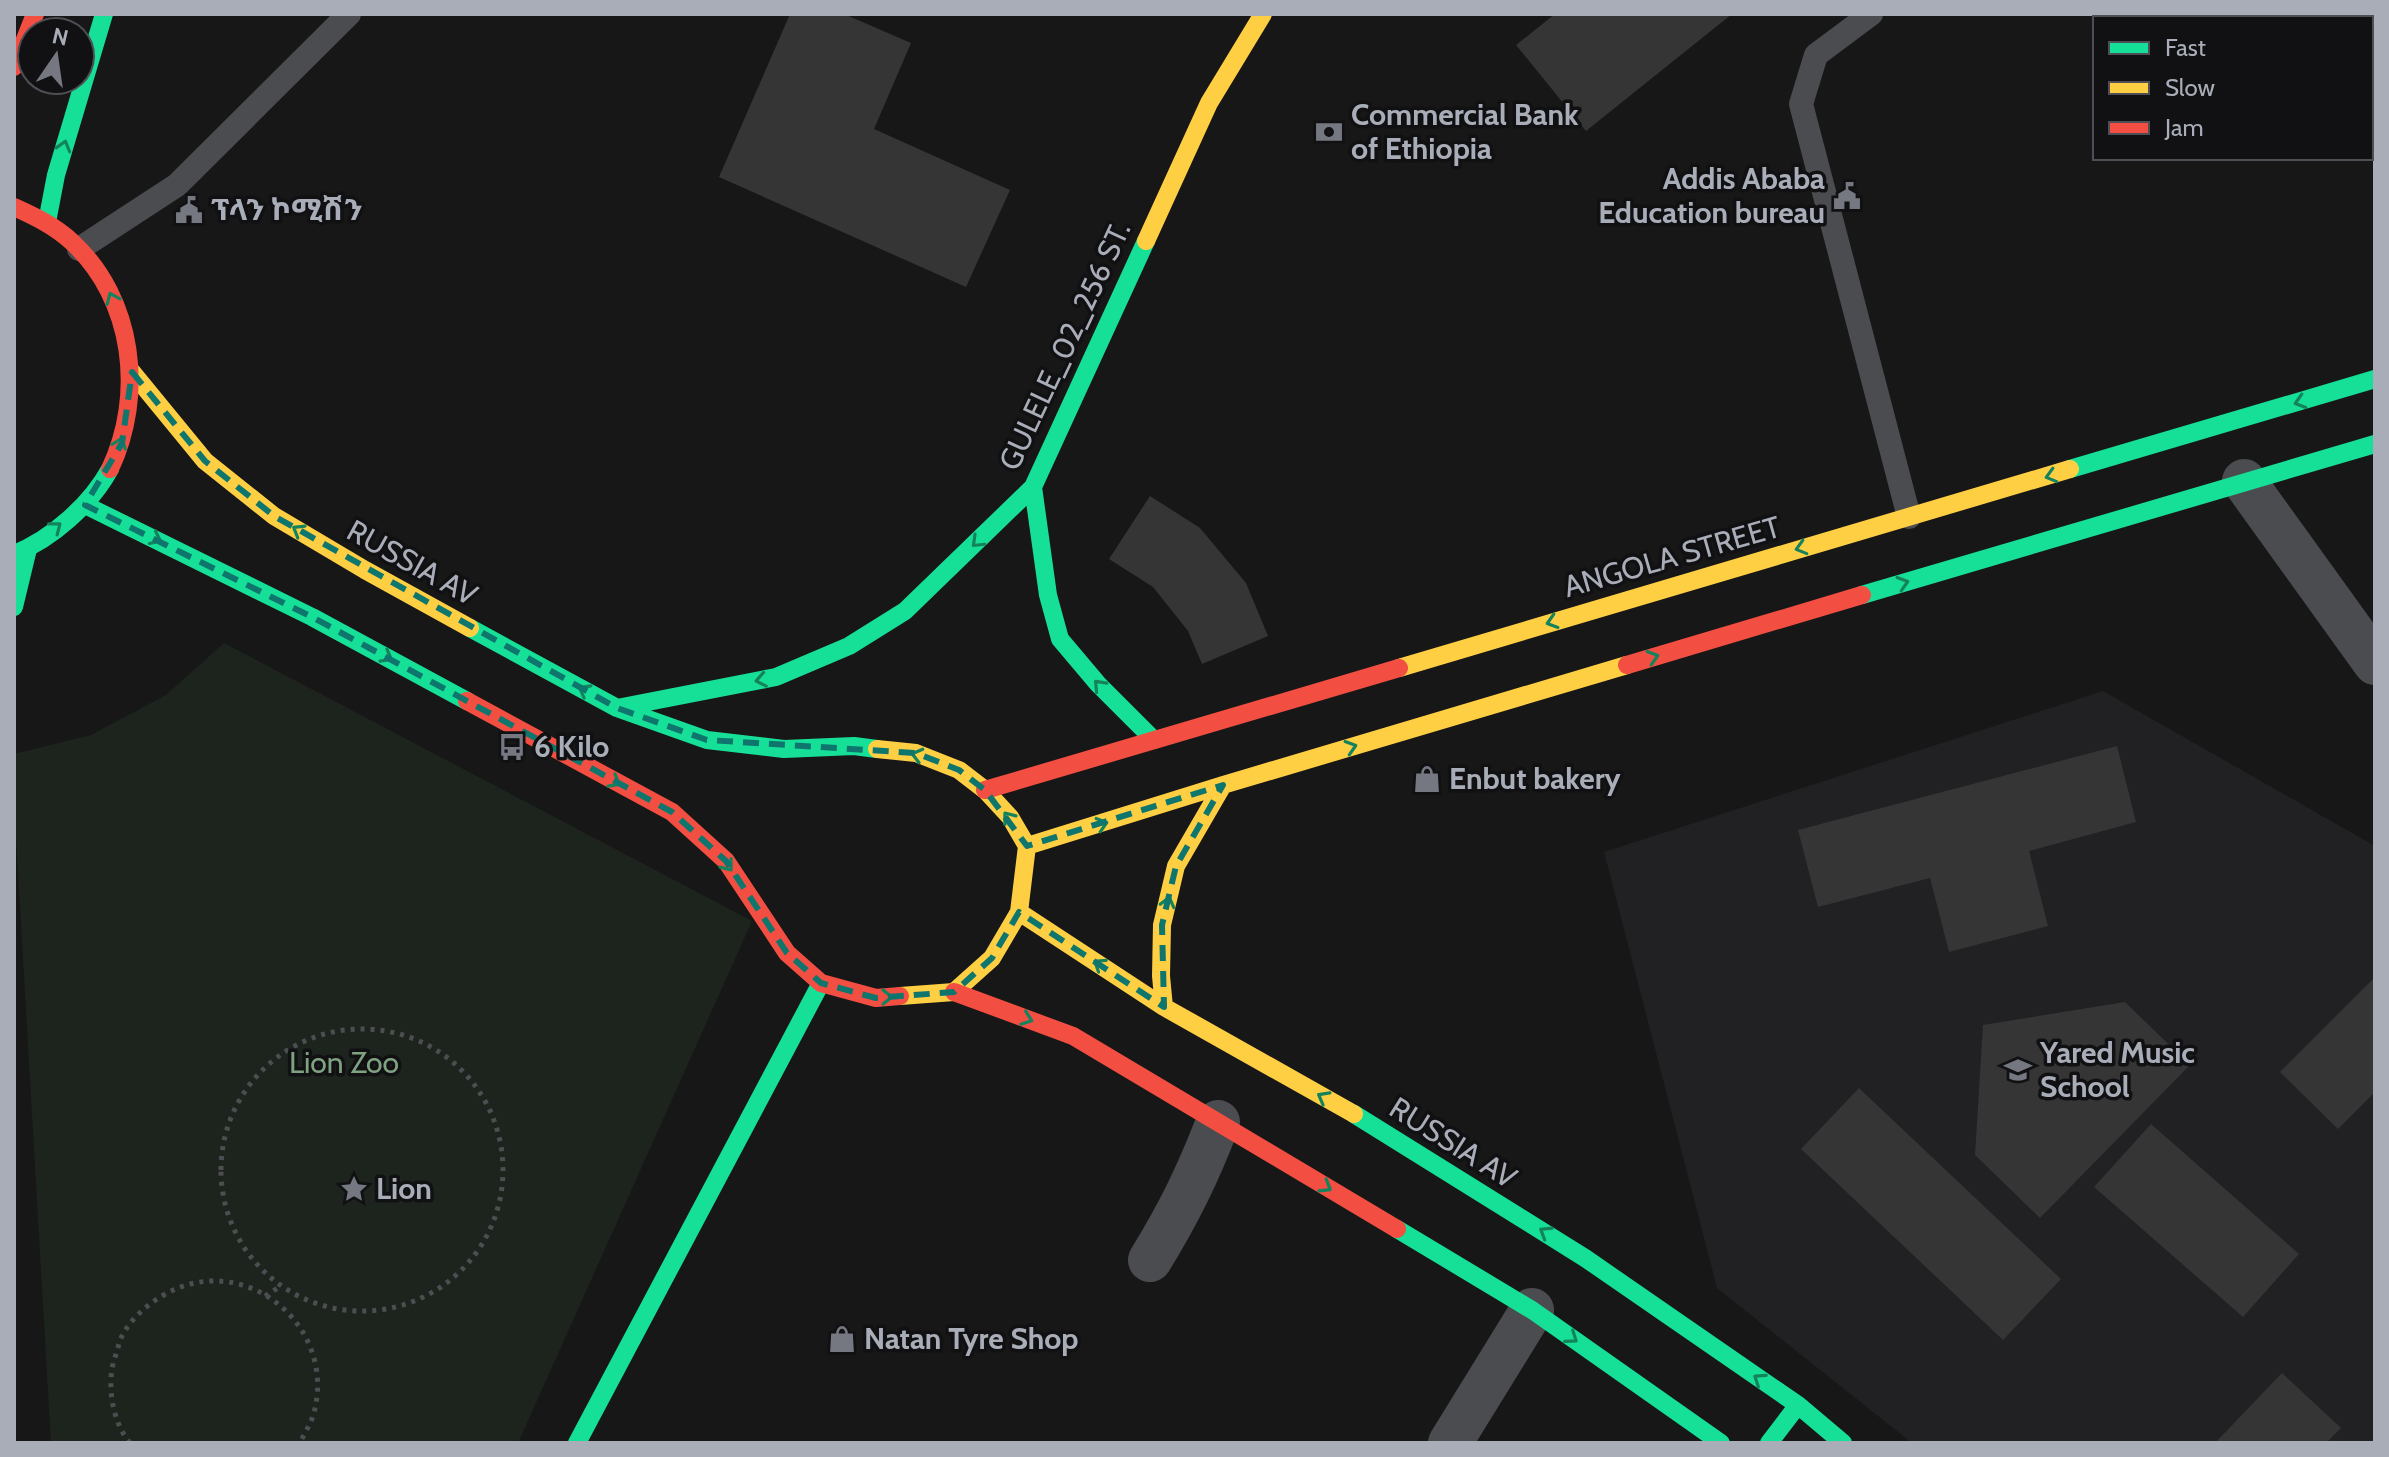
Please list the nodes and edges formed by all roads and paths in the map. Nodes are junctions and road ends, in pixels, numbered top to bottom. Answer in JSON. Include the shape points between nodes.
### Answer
{"nodes":[{"id":1,"x":35,"y":14,"type":"edge"},
{"id":2,"x":104,"y":14,"type":"edge"},
{"id":3,"x":349,"y":14,"type":"edge"},
{"id":4,"x":1263,"y":14,"type":"edge"},
{"id":5,"x":1871,"y":14,"type":"edge"},
{"id":6,"x":14,"y":67,"type":"edge"},
{"id":7,"x":14,"y":207,"type":"edge"},
{"id":8,"x":47,"y":222,"type":"junction"},
{"id":9,"x":79,"y":249,"type":"junction"},
{"id":10,"x":132,"y":372,"type":"junction"},
{"id":11,"x":2375,"y":379,"type":"edge"},
{"id":12,"x":2375,"y":444,"type":"edge"},
{"id":13,"x":2244,"y":481,"type":"junction"},
{"id":14,"x":1033,"y":487,"type":"junction"},
{"id":15,"x":85,"y":505,"type":"junction"},
{"id":16,"x":1909,"y":517,"type":"junction"},
{"id":17,"x":21,"y":552,"type":"edge"},
{"id":18,"x":14,"y":607,"type":"edge"},
{"id":19,"x":2375,"y":663,"type":"edge"},
{"id":20,"x":617,"y":708,"type":"junction"},
{"id":21,"x":1154,"y":740,"type":"junction"},
{"id":22,"x":1223,"y":785,"type":"junction"},
{"id":23,"x":985,"y":790,"type":"junction"},
{"id":24,"x":1027,"y":846,"type":"junction"},
{"id":25,"x":1019,"y":912,"type":"junction"},
{"id":26,"x":821,"y":983,"type":"junction"},
{"id":27,"x":954,"y":992,"type":"junction"},
{"id":28,"x":1164,"y":1007,"type":"junction"},
{"id":29,"x":1218,"y":1122,"type":"junction"},
{"id":30,"x":1150,"y":1260,"type":"dead end"},
{"id":31,"x":281,"y":1286,"type":"junction"},
{"id":32,"x":265,"y":1296,"type":"junction"},
{"id":33,"x":1532,"y":1310,"type":"junction"},
{"id":34,"x":1798,"y":1405,"type":"junction"},
{"id":35,"x":130,"y":1443,"type":"edge"},
{"id":36,"x":300,"y":1443,"type":"edge"},
{"id":37,"x":577,"y":1443,"type":"edge"},
{"id":38,"x":1450,"y":1443,"type":"edge"},
{"id":39,"x":1721,"y":1443,"type":"edge"},
{"id":40,"x":1769,"y":1443,"type":"edge"},
{"id":41,"x":1843,"y":1443,"type":"edge"}],
"edges":[{"from":1,"to":6,"type":"main road"},
{"from":8,"to":2,"type":"main road","one_way":true},
{"from":3,"to":9,"type":"lane","via":[[177,185]]},
{"from":4,"to":14,"type":"main road","name":"GULELE_02_256 ST.","via":[[1209,103]]},
{"from":5,"to":16,"type":"lane","via":[[1816,55],[1801,104]]},
{"from":7,"to":8,"type":"main road"},
{"from":8,"to":9,"type":"main road"},
{"from":10,"to":9,"type":"main road","one_way":true,"via":[[125,328],[107,286]]},
{"from":15,"to":10,"type":"main road","one_way":true,"via":[[107,476],[122,443]]},
{"from":20,"to":10,"type":"main road","name":"RUSSIA AV","one_way":true,"via":[[274,516],[205,461]]},
{"from":11,"to":16,"type":"main road","name":"ANGOLA STREET","one_way":true},
{"from":12,"to":13,"type":"main road"},
{"from":13,"to":19,"type":"street"},
{"from":22,"to":13,"type":"main road","one_way":true},
{"from":14,"to":20,"type":"main road","name":"GULELE_02_256 ST.","one_way":true,"via":[[905,611],[849,646],[776,677]]},
{"from":21,"to":14,"type":"main road","one_way":true,"via":[[1060,639],[1048,595]]},
{"from":17,"to":15,"type":"main road","one_way":true},
{"from":15,"to":26,"type":"main road","one_way":true,"via":[[312,617],[672,812],[726,861],[787,953]]},
{"from":16,"to":21,"type":"main road","name":"ANGOLA STREET","one_way":true},
{"from":17,"to":18,"type":"main road"},
{"from":23,"to":20,"type":"main road","name":"RUSSIA AV","one_way":true,"via":[[959,770],[916,753],[854,746],[784,749],[707,740]]},
{"from":21,"to":23,"type":"main road","name":"ANGOLA STREET"},
{"from":24,"to":22,"type":"main road","one_way":true},
{"from":28,"to":22,"type":"main road","one_way":true,"via":[[1162,925],[1176,866]]},
{"from":24,"to":23,"type":"main road","name":"RUSSIA AV","one_way":true},
{"from":24,"to":25,"type":"main road"},
{"from":25,"to":27,"type":"main road","via":[[992,958]]},
{"from":28,"to":25,"type":"main road","name":"RUSSIA AV","one_way":true},
{"from":26,"to":27,"type":"main road","one_way":true,"via":[[876,998]]},
{"from":26,"to":37,"type":"main road"},
{"from":27,"to":29,"type":"main road","one_way":true,"via":[[1073,1036]]},
{"from":34,"to":28,"type":"main road","name":"RUSSIA AV","one_way":true,"via":[[1559,1241],[1364,1120]]},
{"from":29,"to":30,"type":"street","via":[[1184,1204]]},
{"from":29,"to":33,"type":"main road","one_way":true},
{"from":31,"to":31,"type":"path","via":[[247,1254],[226,1212],[220,1166],[228,1120],[251,1080],[286,1049],[330,1031],[377,1029],[423,1041],[462,1068],[490,1107],[503,1151],[502,1198],[485,1242],[455,1277],[415,1302],[370,1311],[323,1305]]},
{"from":31,"to":32,"type":"path"},
{"from":32,"to":35,"type":"path","via":[[247,1286],[212,1280],[176,1288],[146,1306],[123,1334],[111,1368],[112,1404]]},
{"from":32,"to":36,"type":"path","via":[[301,1326],[314,1355],[318,1387],[313,1417]]},
{"from":33,"to":38,"type":"street"},
{"from":33,"to":39,"type":"main road","one_way":true},
{"from":34,"to":40,"type":"main road"},
{"from":34,"to":41,"type":"main road","name":"RUSSIA AV"}]}
